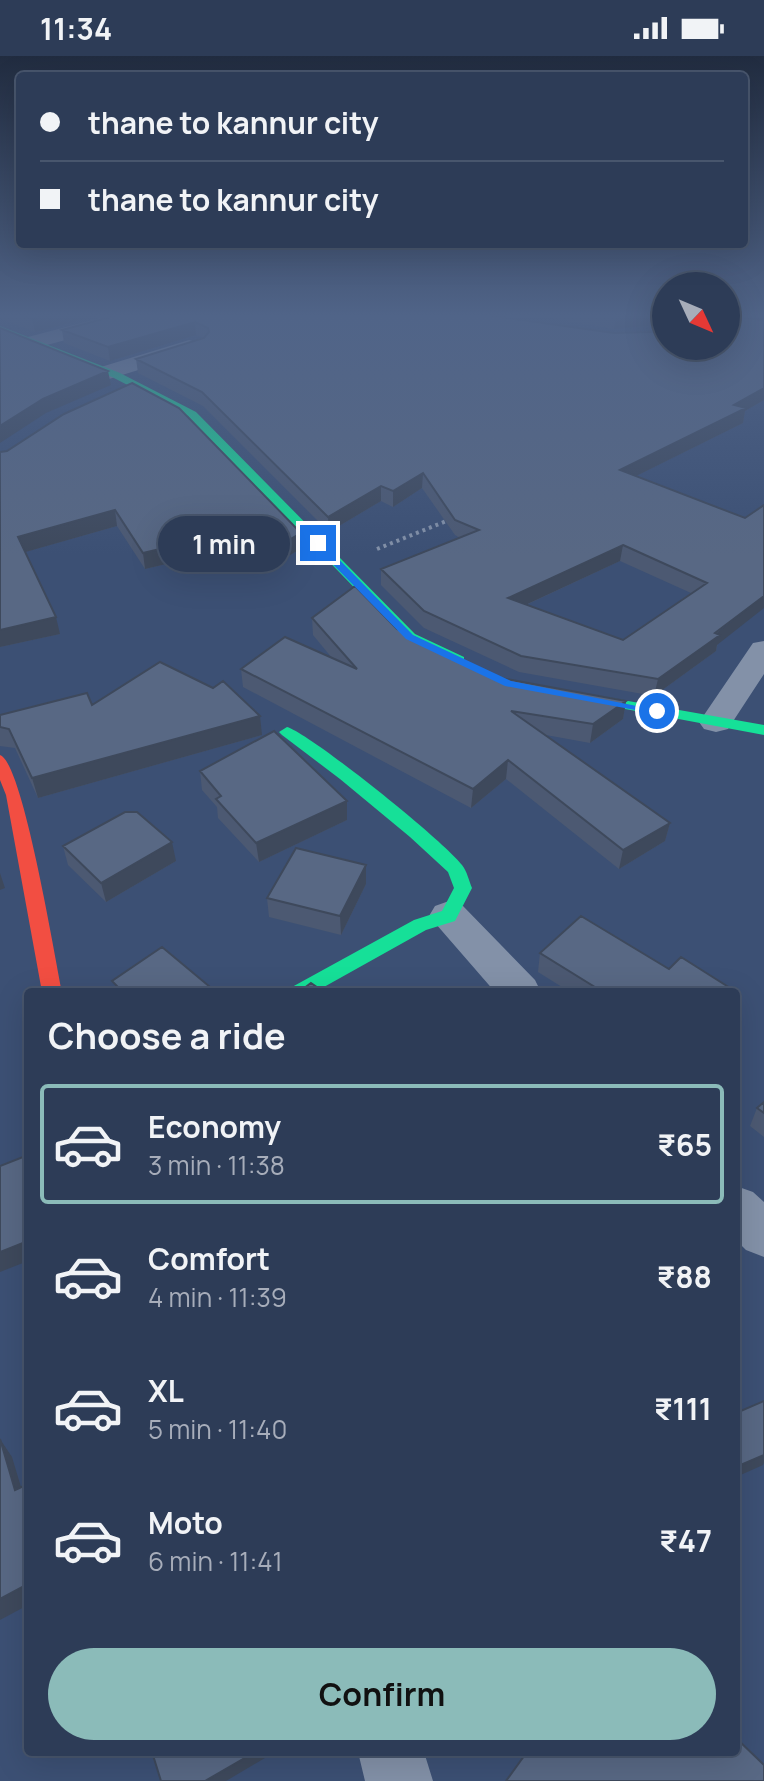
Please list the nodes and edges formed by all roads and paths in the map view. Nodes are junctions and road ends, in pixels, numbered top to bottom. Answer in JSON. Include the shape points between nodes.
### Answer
{"nodes":[{"id":1,"x":115,"y":394,"type":"edge"},
{"id":2,"x":152,"y":394,"type":"edge"},
{"id":3,"x":107,"y":397,"type":"edge"},
{"id":4,"x":454,"y":517,"type":"edge"},
{"id":5,"x":339,"y":564,"type":"junction"},
{"id":6,"x":764,"y":650,"type":"edge"},
{"id":7,"x":480,"y":670,"type":"edge"},
{"id":8,"x":553,"y":692,"type":"edge"},
{"id":9,"x":716,"y":722,"type":"junction"},
{"id":10,"x":764,"y":730,"type":"edge"},
{"id":11,"x":287,"y":732,"type":"dead end"},
{"id":12,"x":0,"y":760,"type":"edge"},
{"id":13,"x":449,"y":916,"type":"junction"},
{"id":14,"x":51,"y":988,"type":"edge"},
{"id":15,"x":306,"y":988,"type":"edge"},
{"id":16,"x":516,"y":988,"type":"edge"},
{"id":17,"x":740,"y":1212,"type":"edge"},
{"id":18,"x":764,"y":1234,"type":"edge"},
{"id":19,"x":392,"y":1756,"type":"edge"},
{"id":20,"x":399,"y":1781,"type":"edge"}],
"edges":[{"from":1,"to":3,"type":"street"},
{"from":2,"to":5,"type":"street","via":[[192,414]]},
{"from":4,"to":5,"type":"path"},
{"from":5,"to":7,"type":"street","via":[[410,637]]},
{"from":6,"to":9,"type":"street"},
{"from":8,"to":9,"type":"street"},
{"from":9,"to":10,"type":"street"},
{"from":11,"to":13,"type":"street","via":[[456,869],[463,888]]},
{"from":12,"to":14,"type":"street","via":[[14,795]]},
{"from":13,"to":15,"type":"street","via":[[420,925]]},
{"from":13,"to":16,"type":"street"},
{"from":17,"to":18,"type":"street"},
{"from":19,"to":20,"type":"street"}]}
